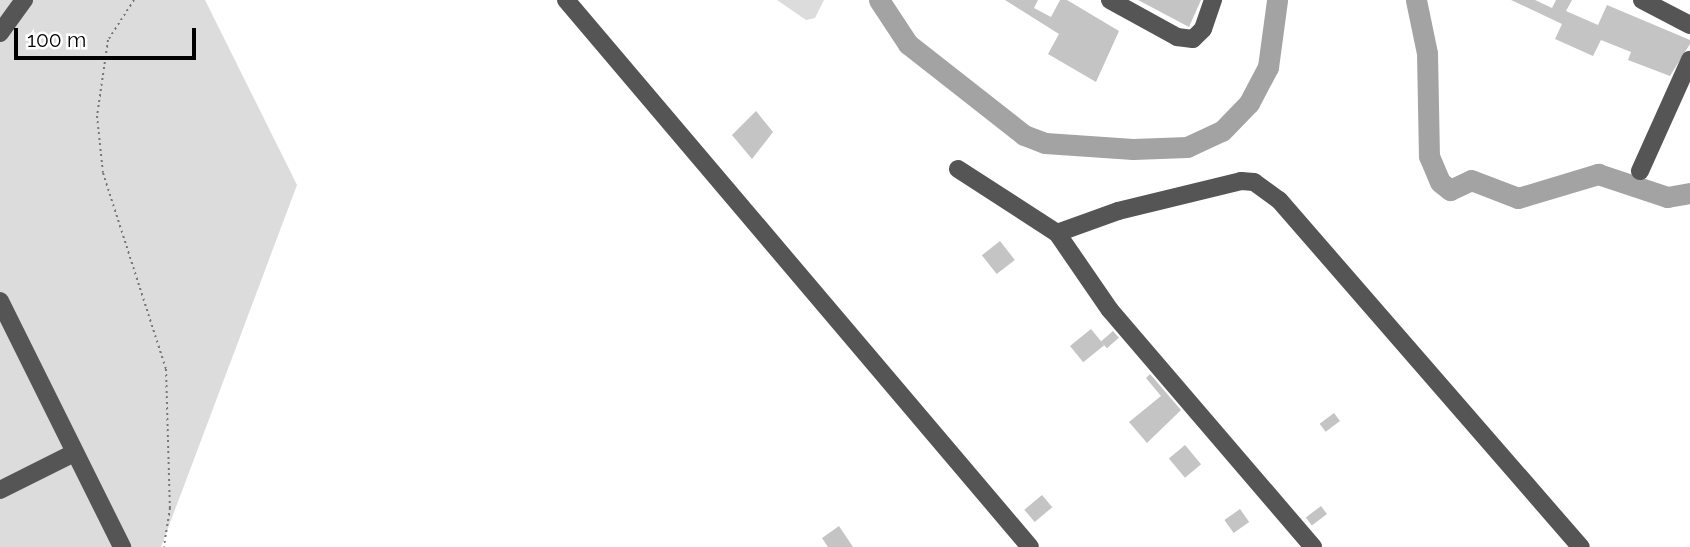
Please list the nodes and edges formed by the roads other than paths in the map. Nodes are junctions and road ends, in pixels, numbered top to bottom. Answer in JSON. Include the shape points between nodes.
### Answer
{"nodes":[{"id":1,"x":24,"y":0,"type":"edge"},
{"id":2,"x":566,"y":0,"type":"edge"},
{"id":3,"x":1110,"y":0,"type":"edge"},
{"id":4,"x":1213,"y":0,"type":"edge"},
{"id":5,"x":1643,"y":0,"type":"edge"},
{"id":6,"x":1690,"y":25,"type":"edge"},
{"id":7,"x":0,"y":33,"type":"edge"},
{"id":8,"x":1690,"y":60,"type":"edge"},
{"id":9,"x":958,"y":169,"type":"dead end"},
{"id":10,"x":1640,"y":171,"type":"dead end"},
{"id":11,"x":1057,"y":233,"type":"junction"},
{"id":12,"x":0,"y":300,"type":"edge"},
{"id":13,"x":4,"y":320,"type":"edge"},
{"id":14,"x":74,"y":453,"type":"junction"},
{"id":15,"x":0,"y":490,"type":"edge"},
{"id":16,"x":122,"y":547,"type":"edge"},
{"id":17,"x":1030,"y":547,"type":"edge"},
{"id":18,"x":1313,"y":547,"type":"edge"},
{"id":19,"x":1581,"y":547,"type":"edge"}],
"edges":[{"from":1,"to":7,"type":"street"},
{"from":2,"to":17,"type":"street"},
{"from":3,"to":4,"type":"street","via":[[1184,39],[1199,36]]},
{"from":5,"to":6,"type":"street"},
{"from":8,"to":10,"type":"street"},
{"from":9,"to":11,"type":"street"},
{"from":11,"to":18,"type":"street","via":[[1111,310]]},
{"from":11,"to":19,"type":"street","via":[[1118,211],[1241,181],[1254,182],[1293,216]]},
{"from":12,"to":13,"type":"street"},
{"from":13,"to":14,"type":"street"},
{"from":14,"to":15,"type":"street"},
{"from":14,"to":16,"type":"street"}]}
